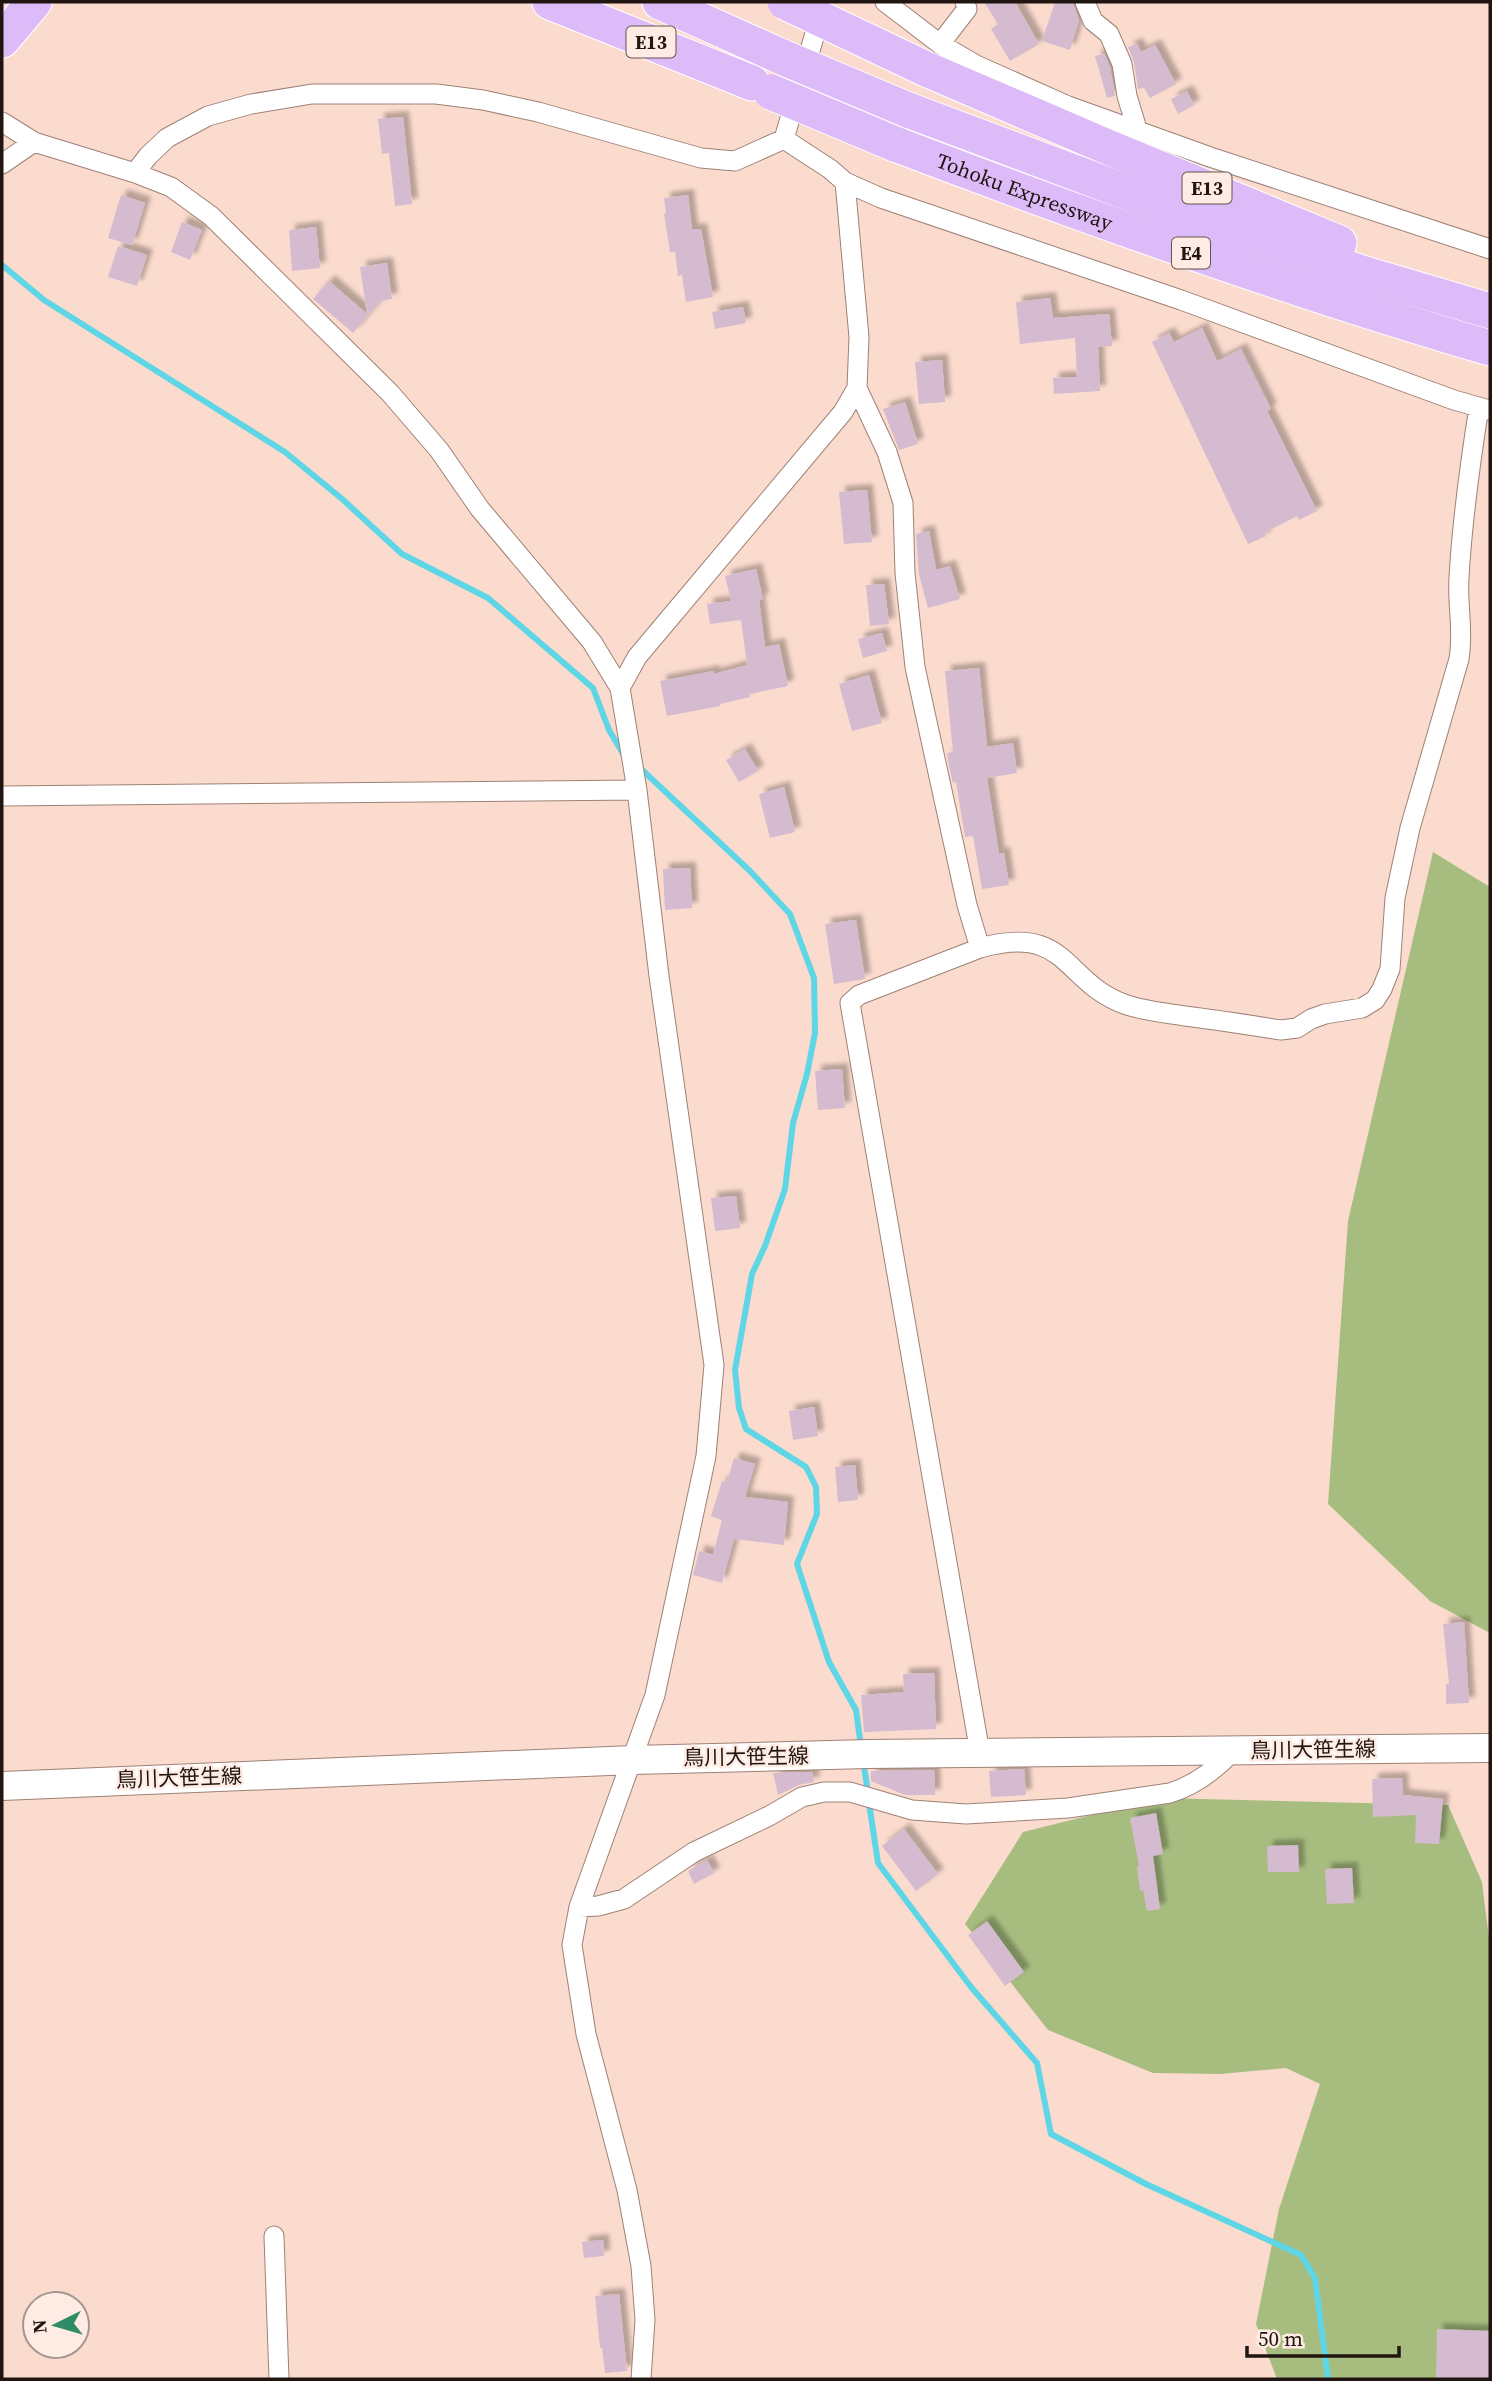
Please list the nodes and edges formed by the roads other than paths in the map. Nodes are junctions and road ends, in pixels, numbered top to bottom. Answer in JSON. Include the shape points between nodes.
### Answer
{"nodes":[{"id":1,"x":34,"y":2,"type":"edge"},
{"id":2,"x":550,"y":2,"type":"edge"},
{"id":3,"x":573,"y":2,"type":"edge"},
{"id":4,"x":660,"y":2,"type":"edge"},
{"id":5,"x":785,"y":2,"type":"edge"},
{"id":6,"x":824,"y":2,"type":"edge"},
{"id":7,"x":885,"y":2,"type":"edge"},
{"id":8,"x":965,"y":2,"type":"edge"},
{"id":9,"x":1085,"y":2,"type":"edge"},
{"id":10,"x":2,"y":40,"type":"edge"},
{"id":11,"x":933,"y":57,"type":"junction"},
{"id":12,"x":761,"y":87,"type":"junction"},
{"id":13,"x":2,"y":122,"type":"edge"},
{"id":14,"x":1137,"y":129,"type":"junction"},
{"id":15,"x":784,"y":139,"type":"junction"},
{"id":16,"x":34,"y":142,"type":"junction"},
{"id":17,"x":2,"y":164,"type":"edge"},
{"id":18,"x":135,"y":173,"type":"junction"},
{"id":19,"x":845,"y":182,"type":"junction"},
{"id":20,"x":1490,"y":249,"type":"edge"},
{"id":21,"x":1490,"y":305,"type":"edge"},
{"id":22,"x":1490,"y":311,"type":"edge"},
{"id":23,"x":1490,"y":348,"type":"edge"},
{"id":24,"x":858,"y":388,"type":"junction"},
{"id":25,"x":1485,"y":409,"type":"edge"},
{"id":26,"x":620,"y":688,"type":"junction"},
{"id":27,"x":636,"y":784,"type":"junction"},
{"id":28,"x":2,"y":796,"type":"edge"},
{"id":29,"x":980,"y":948,"type":"junction"},
{"id":30,"x":1490,"y":1748,"type":"edge"},
{"id":31,"x":1233,"y":1751,"type":"junction"},
{"id":32,"x":980,"y":1753,"type":"junction"},
{"id":33,"x":633,"y":1760,"type":"junction"},
{"id":34,"x":2,"y":1786,"type":"edge"},
{"id":35,"x":579,"y":1907,"type":"junction"},
{"id":36,"x":274,"y":2235,"type":"dead end"},
{"id":37,"x":279,"y":2379,"type":"edge"},
{"id":38,"x":641,"y":2379,"type":"edge"}],
"edges":[{"from":1,"to":10,"type":"highway"},
{"from":2,"to":12,"type":"highway","number":"E13"},
{"from":3,"to":12,"type":"highway","name":"Tohoku Expressway","number":"E4"},
{"from":4,"to":22,"type":"highway","name":"Tohoku Expressway","number":"E4","bridge":true,"via":[[908,110],[1185,214]]},
{"from":5,"to":11,"type":"highway","number":"E13","bridge":true},
{"from":6,"to":15,"type":"street"},
{"from":7,"to":11,"type":"street"},
{"from":8,"to":11,"type":"street","via":[[967,9]]},
{"from":9,"to":14,"type":"street","via":[[1093,21],[1109,34],[1122,64]]},
{"from":11,"to":14,"type":"street","via":[[976,65],[1069,106]]},
{"from":11,"to":21,"type":"highway","number":"E13","via":[[1115,150]]},
{"from":12,"to":23,"type":"highway","name":"Tohoku Expressway","number":"E4","bridge":true,"via":[[1068,210],[1350,307]]},
{"from":13,"to":16,"type":"street"},
{"from":14,"to":20,"type":"street"},
{"from":15,"to":18,"type":"street","via":[[735,161],[689,155],[483,100],[436,94],[312,94],[208,116],[167,138]]},
{"from":15,"to":19,"type":"street"},
{"from":16,"to":17,"type":"street"},
{"from":16,"to":18,"type":"street"},
{"from":18,"to":26,"type":"street","via":[[171,187],[211,216],[390,393],[592,642]]},
{"from":19,"to":24,"type":"street","via":[[859,337]]},
{"from":19,"to":25,"type":"street"},
{"from":24,"to":26,"type":"street","via":[[843,412],[637,657]]},
{"from":24,"to":29,"type":"street","via":[[887,452],[903,503],[915,667]]},
{"from":25,"to":29,"type":"street","via":[[1465,494],[1458,582],[1463,636],[1459,659],[1410,828],[1395,898],[1390,969],[1375,1000],[1362,1008],[1325,1014],[1297,1028],[1281,1030],[1126,1005],[1107,996],[1045,946],[998,943]]},
{"from":26,"to":27,"type":"street"},
{"from":27,"to":28,"type":"street"},
{"from":27,"to":33,"type":"street","via":[[715,1365],[706,1456],[654,1695]]},
{"from":29,"to":32,"type":"street","via":[[859,995],[850,1003],[850,1010]]},
{"from":30,"to":31,"type":"street","name":"鳥川大笹生線"},
{"from":31,"to":32,"type":"street","name":"鳥川大笹生線"},
{"from":31,"to":35,"type":"street","via":[[1216,1769],[1185,1788],[1068,1808],[966,1814],[912,1810],[850,1792],[802,1797],[694,1852],[624,1899]]},
{"from":32,"to":33,"type":"street","name":"鳥川大笹生線"},
{"from":33,"to":34,"type":"street","name":"鳥川大笹生線"},
{"from":33,"to":35,"type":"street"},
{"from":35,"to":38,"type":"street","via":[[572,1945],[586,2034],[627,2190],[641,2266],[645,2320]]},
{"from":36,"to":37,"type":"street"}]}
